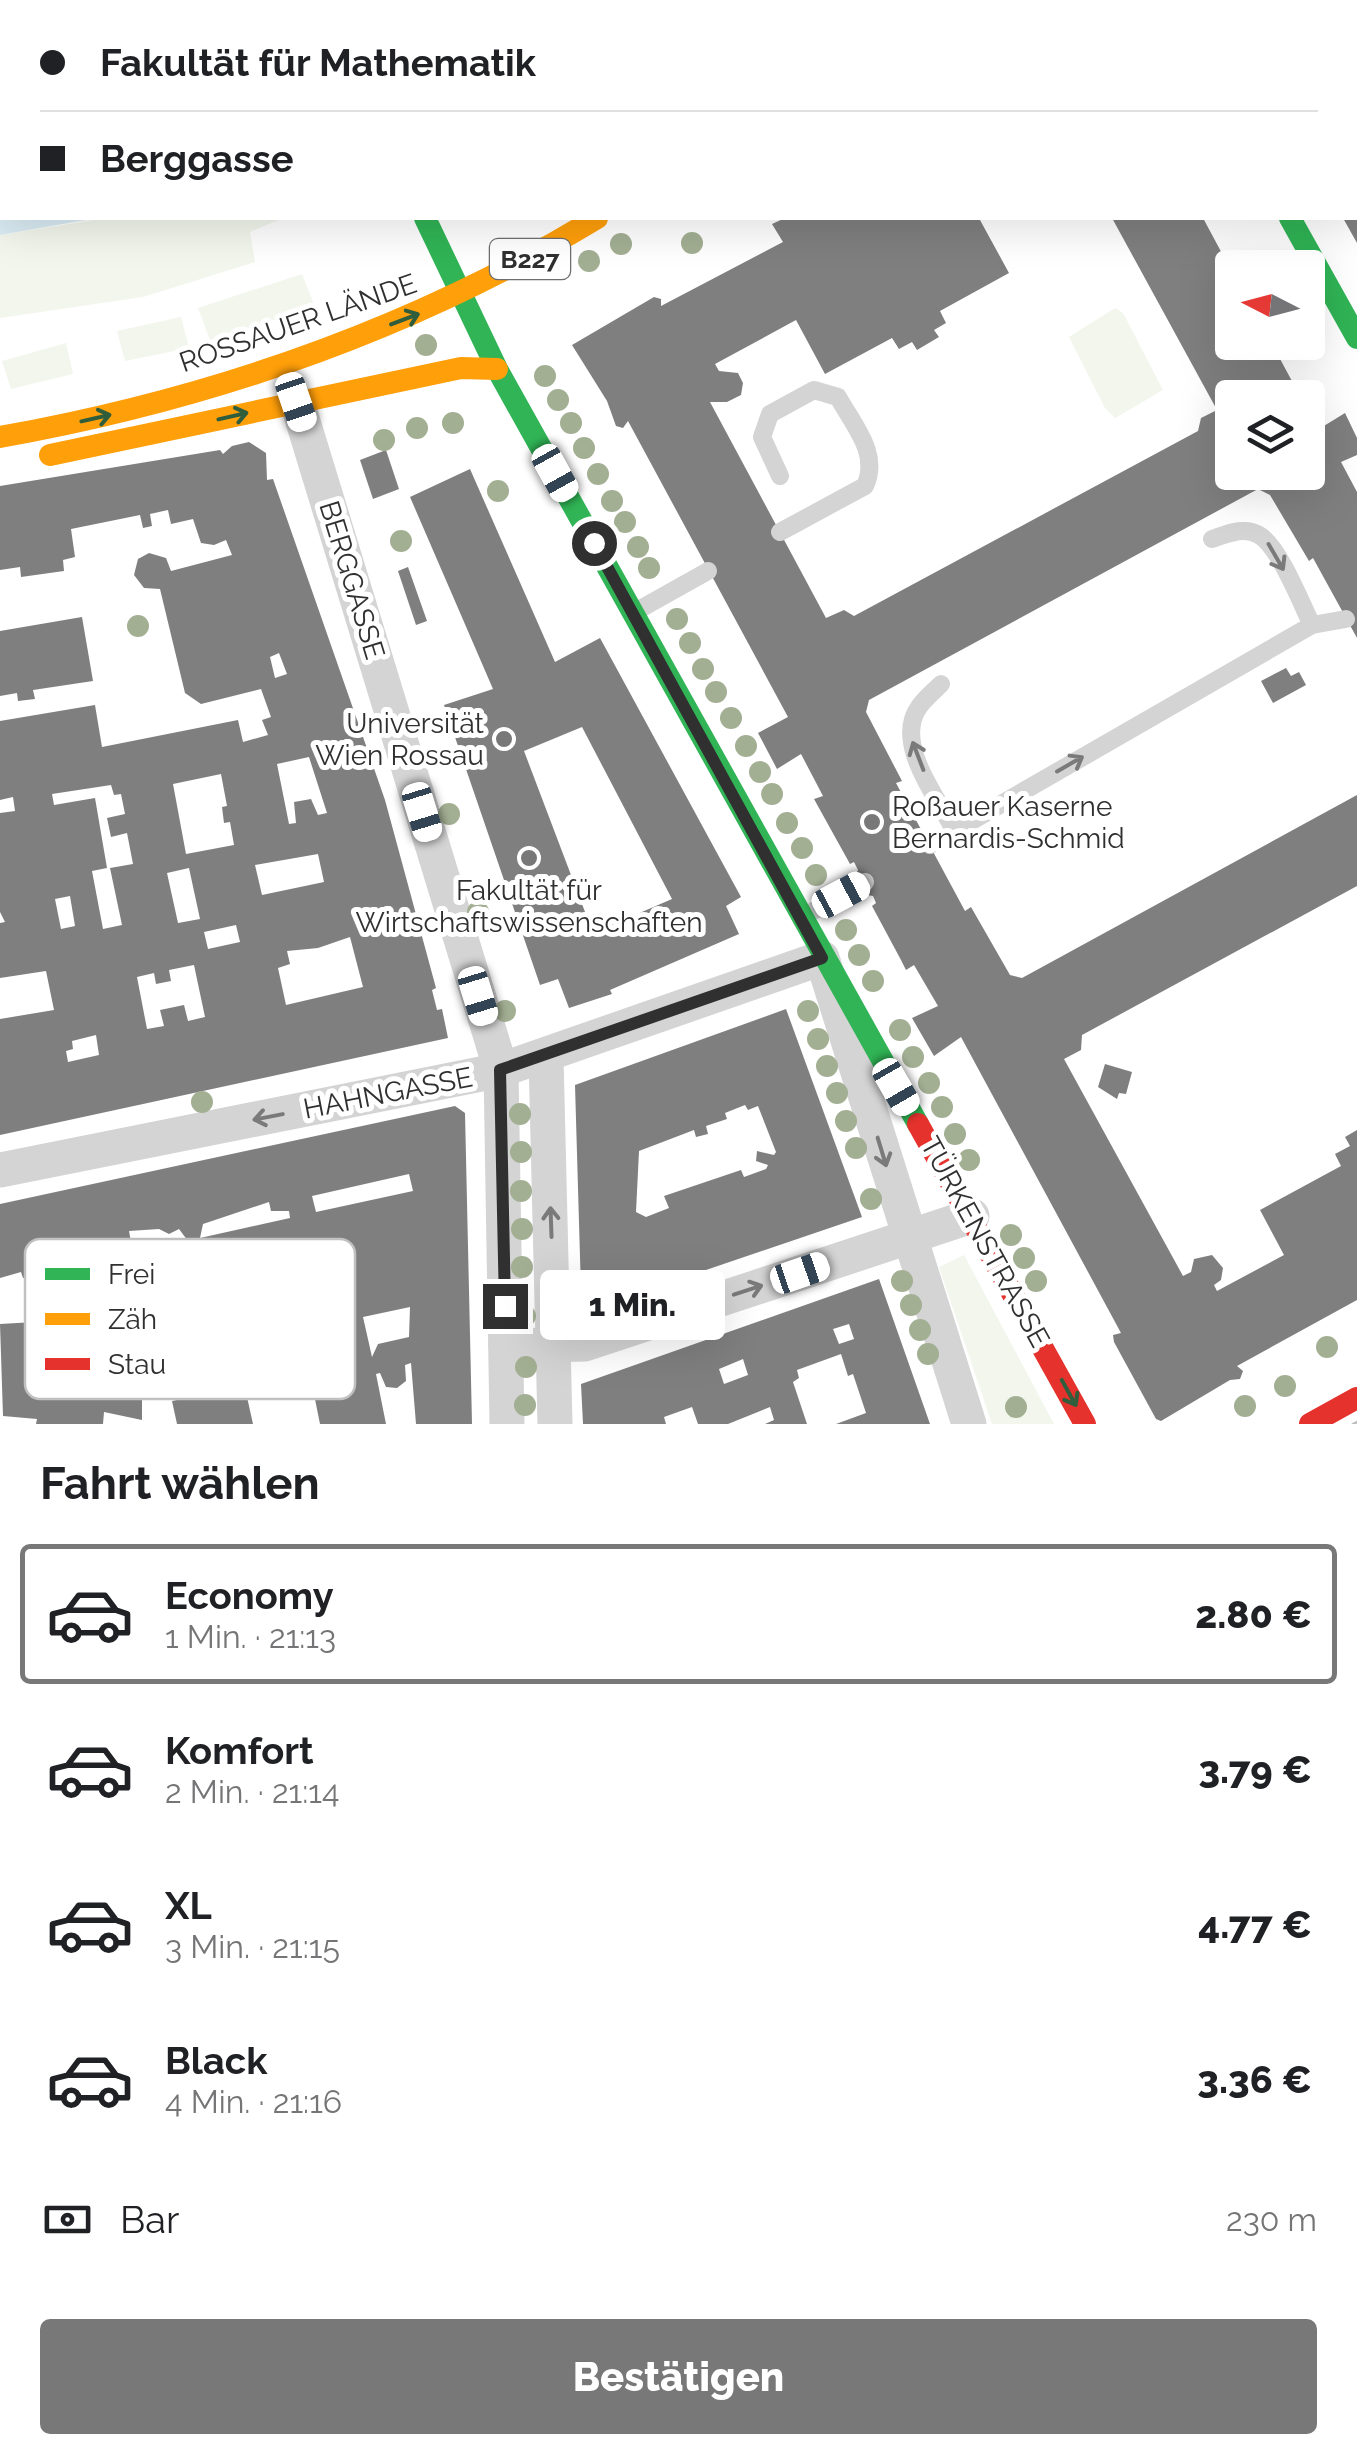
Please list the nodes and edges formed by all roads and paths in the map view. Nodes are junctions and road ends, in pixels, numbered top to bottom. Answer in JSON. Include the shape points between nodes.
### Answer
{"nodes":[{"id":1,"x":426,"y":220,"type":"edge"},
{"id":2,"x":594,"y":220,"type":"edge"},
{"id":3,"x":1291,"y":220,"type":"edge"},
{"id":4,"x":461,"y":296,"type":"junction"},
{"id":5,"x":1357,"y":338,"type":"edge"},
{"id":6,"x":498,"y":368,"type":"junction"},
{"id":7,"x":296,"y":402,"type":"junction"},
{"id":8,"x":0,"y":437,"type":"edge"},
{"id":9,"x":0,"y":457,"type":"edge"},
{"id":10,"x":780,"y":476,"type":"dead end"},
{"id":11,"x":780,"y":532,"type":"dead end"},
{"id":12,"x":1212,"y":539,"type":"dead end"},
{"id":13,"x":708,"y":571,"type":"dead end"},
{"id":14,"x":632,"y":613,"type":"junction"},
{"id":15,"x":1346,"y":619,"type":"dead end"},
{"id":16,"x":1312,"y":624,"type":"junction"},
{"id":17,"x":941,"y":684,"type":"dead end"},
{"id":18,"x":955,"y":831,"type":"junction"},
{"id":19,"x":930,"y":845,"type":"dead end"},
{"id":20,"x":865,"y":882,"type":"dead end"},
{"id":21,"x":800,"y":918,"type":"junction"},
{"id":22,"x":822,"y":958,"type":"junction"},
{"id":23,"x":546,"y":1057,"type":"junction"},
{"id":24,"x":500,"y":1070,"type":"junction"},
{"id":25,"x":0,"y":1170,"type":"edge"},
{"id":26,"x":972,"y":1216,"type":"junction"},
{"id":27,"x":908,"y":1237,"type":"junction"},
{"id":28,"x":506,"y":1346,"type":"junction"},
{"id":29,"x":554,"y":1346,"type":"junction"},
{"id":30,"x":1357,"y":1398,"type":"edge"},
{"id":31,"x":507,"y":1424,"type":"edge"},
{"id":32,"x":554,"y":1424,"type":"edge"},
{"id":33,"x":969,"y":1424,"type":"edge"},
{"id":34,"x":1086,"y":1424,"type":"edge"},
{"id":35,"x":1310,"y":1424,"type":"edge"}],
"edges":[{"from":1,"to":4,"type":"main road","name":"TÜRKENSTRASSE"},
{"from":2,"to":4,"type":"main road","name":"ROSSAUER LÄNDE","number":"B227"},
{"from":3,"to":5,"type":"main road"},
{"from":4,"to":6,"type":"main road","name":"TÜRKENSTRASSE"},
{"from":8,"to":4,"type":"main road","name":"ROSSAUER LÄNDE","number":"B227","one_way":true,"via":[[229,382]]},
{"from":6,"to":7,"type":"main road","via":[[461,368]]},
{"from":6,"to":14,"type":"main road","name":"TÜRKENSTRASSE"},
{"from":9,"to":7,"type":"main road","one_way":true,"via":[[49,455]]},
{"from":7,"to":24,"type":"street","name":"BERGGASSE"},
{"from":10,"to":11,"type":"lane","via":[[762,437],[770,414],[814,390],[838,397],[870,455],[871,472],[864,486]]},
{"from":12,"to":16,"type":"lane","one_way":true,"via":[[1257,533]]},
{"from":13,"to":14,"type":"lane"},
{"from":14,"to":21,"type":"main road","name":"TÜRKENSTRASSE"},
{"from":15,"to":16,"type":"lane"},
{"from":18,"to":16,"type":"lane","one_way":true},
{"from":18,"to":17,"type":"lane","one_way":true,"via":[[913,749],[911,731],[917,708]]},
{"from":18,"to":19,"type":"lane"},
{"from":20,"to":21,"type":"lane"},
{"from":21,"to":22,"type":"main road","name":"TÜRKENSTRASSE"},
{"from":22,"to":23,"type":"street","name":"HAHNGASSE"},
{"from":22,"to":26,"type":"main road","name":"TÜRKENSTRASSE"},
{"from":22,"to":27,"type":"street","name":"TÜRKENSTRASSE","one_way":true},
{"from":23,"to":24,"type":"street","name":"HAHNGASSE"},
{"from":29,"to":23,"type":"street","one_way":true},
{"from":24,"to":25,"type":"street","name":"HAHNGASSE","one_way":true},
{"from":24,"to":28,"type":"street","name":"BERGGASSE"},
{"from":26,"to":27,"type":"street"},
{"from":26,"to":34,"type":"main road","name":"TÜRKENSTRASSE","one_way":true},
{"from":29,"to":27,"type":"street","one_way":true,"via":[[585,1344]]},
{"from":27,"to":33,"type":"street","name":"TÜRKENSTRASSE"},
{"from":28,"to":29,"type":"street"},
{"from":28,"to":31,"type":"street","name":"BERGGASSE"},
{"from":29,"to":32,"type":"street"},
{"from":30,"to":35,"type":"main road"}]}
